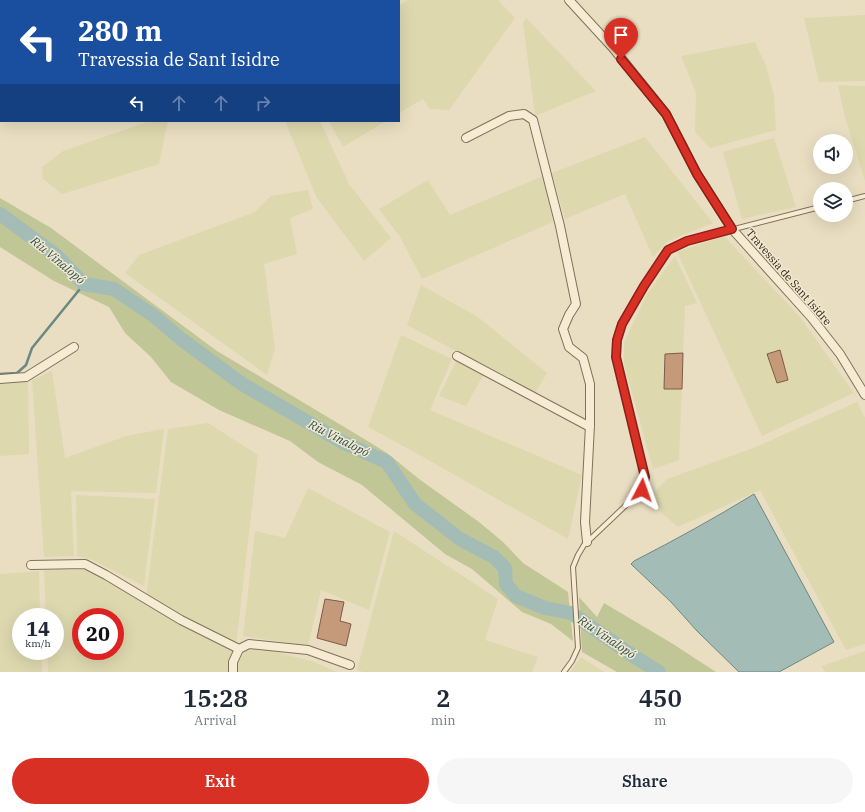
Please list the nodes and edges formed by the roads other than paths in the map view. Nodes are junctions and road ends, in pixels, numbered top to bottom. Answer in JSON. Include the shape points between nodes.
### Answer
{"nodes":[{"id":1,"x":569,"y":0,"type":"edge"},
{"id":2,"x":466,"y":138,"type":"dead end"},
{"id":3,"x":865,"y":196,"type":"edge"},
{"id":4,"x":853,"y":199,"type":"edge"},
{"id":5,"x":813,"y":209,"type":"edge"},
{"id":6,"x":732,"y":229,"type":"junction"},
{"id":7,"x":74,"y":347,"type":"dead end"},
{"id":8,"x":457,"y":356,"type":"dead end"},
{"id":9,"x":0,"y":379,"type":"edge"},
{"id":10,"x":865,"y":395,"type":"edge"},
{"id":11,"x":590,"y":427,"type":"junction"},
{"id":12,"x":587,"y":542,"type":"junction"},
{"id":13,"x":31,"y":565,"type":"dead end"},
{"id":14,"x":239,"y":649,"type":"junction"},
{"id":15,"x":350,"y":665,"type":"dead end"},
{"id":16,"x":233,"y":672,"type":"edge"},
{"id":17,"x":564,"y":672,"type":"edge"}],
"edges":[{"from":1,"to":6,"type":"street","name":"Travessia de Sant Isidre","via":[[613,48],[666,114],[697,174]]},
{"from":2,"to":11,"type":"street","via":[[509,116],[524,114],[533,120],[560,226],[576,304],[563,329],[569,347],[583,358],[590,384]]},
{"from":3,"to":4,"type":"lane"},
{"from":5,"to":6,"type":"lane"},
{"from":6,"to":10,"type":"street","name":"Travessia de Sant Isidre","via":[[820,329],[840,354]]},
{"from":6,"to":12,"type":"lane","via":[[687,241],[668,250],[622,324],[617,340],[616,357],[645,477],[642,490]]},
{"from":7,"to":9,"type":"street","via":[[26,377]]},
{"from":8,"to":11,"type":"street"},
{"from":11,"to":12,"type":"street","via":[[585,522]]},
{"from":12,"to":17,"type":"lane","via":[[573,567],[578,648]]},
{"from":13,"to":14,"type":"street","via":[[85,564],[106,574],[180,620]]},
{"from":14,"to":15,"type":"street","via":[[249,644],[308,650]]},
{"from":14,"to":16,"type":"street","via":[[233,662]]}]}
